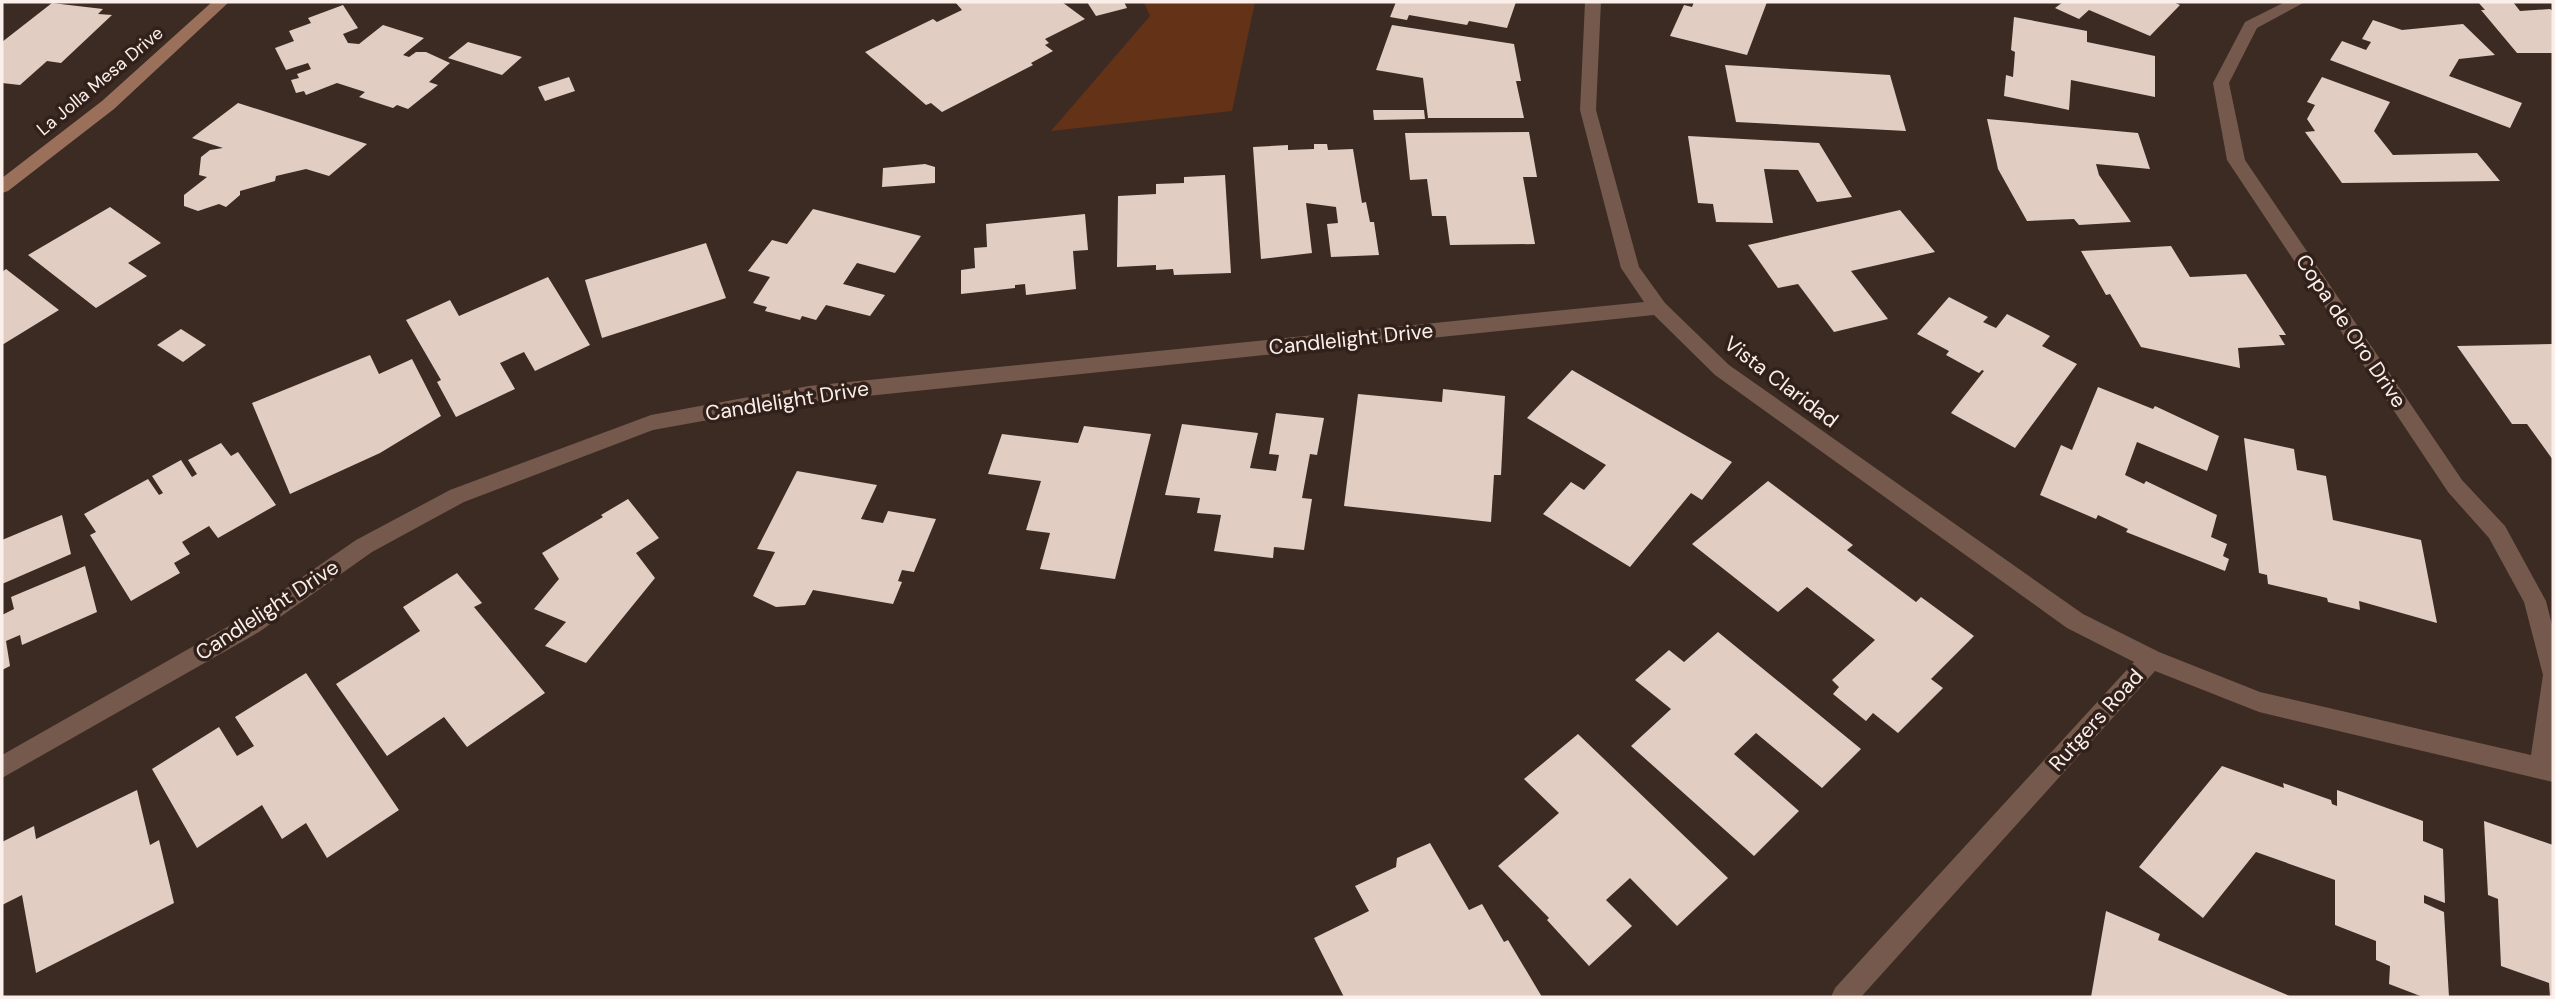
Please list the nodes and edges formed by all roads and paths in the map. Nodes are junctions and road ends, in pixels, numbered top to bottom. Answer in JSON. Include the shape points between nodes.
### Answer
{"nodes":[{"id":1,"x":221,"y":2,"type":"edge"},
{"id":2,"x":1593,"y":2,"type":"edge"},
{"id":3,"x":2297,"y":2,"type":"edge"},
{"id":4,"x":2,"y":187,"type":"edge"},
{"id":5,"x":1658,"y":308,"type":"junction"},
{"id":6,"x":2151,"y":659,"type":"junction"},
{"id":7,"x":2553,"y":671,"type":"edge"},
{"id":8,"x":2553,"y":679,"type":"edge"},
{"id":9,"x":2,"y":767,"type":"edge"},
{"id":10,"x":2547,"y":769,"type":"edge"},
{"id":11,"x":1844,"y":997,"type":"edge"}],
"edges":[{"from":1,"to":4,"type":"street","name":"La Jolla Mesa Drive","via":[[108,106]]},
{"from":2,"to":5,"type":"street","name":"Vista Claridad","via":[[1588,110],[1630,268]]},
{"from":3,"to":7,"type":"street","name":"Copa de Oro Drive","via":[[2251,25],[2221,83],[2236,160],[2455,486],[2497,532],[2535,601]]},
{"from":5,"to":6,"type":"street","name":"Vista Claridad","via":[[1722,370],[2063,613]]},
{"from":5,"to":9,"type":"street","name":"Candlelight Drive","via":[[809,394],[651,423],[445,503],[364,546],[251,625]]},
{"from":6,"to":10,"type":"street","name":"Rutgers Road","via":[[2259,702]]},
{"from":6,"to":11,"type":"street","name":"Rutgers Road"},
{"from":8,"to":10,"type":"street"}]}
